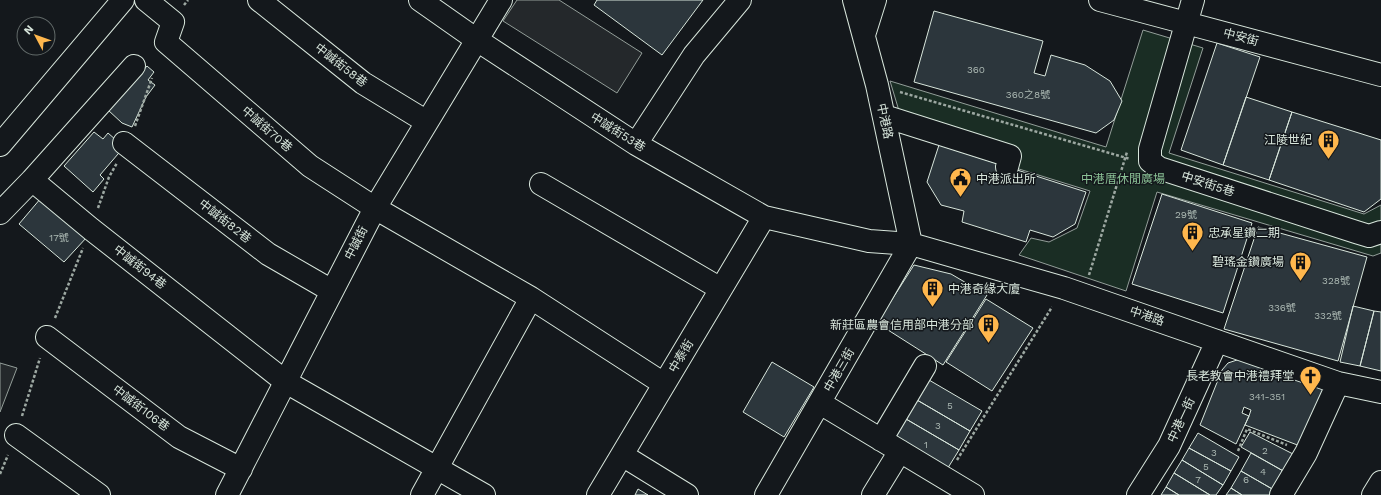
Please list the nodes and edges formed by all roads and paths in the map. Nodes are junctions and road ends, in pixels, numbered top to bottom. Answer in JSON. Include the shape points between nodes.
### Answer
{"nodes":[{"id":1,"x":123,"y":0,"type":"edge"},
{"id":2,"x":146,"y":0,"type":"edge"},
{"id":3,"x":259,"y":0,"type":"edge"},
{"id":4,"x":420,"y":0,"type":"edge"},
{"id":5,"x":501,"y":0,"type":"edge"},
{"id":6,"x":740,"y":0,"type":"edge"},
{"id":7,"x":854,"y":0,"type":"edge"},
{"id":8,"x":875,"y":0,"type":"edge"},
{"id":9,"x":1100,"y":0,"type":"edge"},
{"id":10,"x":1193,"y":0,"type":"edge"},
{"id":11,"x":1188,"y":23,"type":"junction"},
{"id":12,"x":864,"y":35,"type":"junction"},
{"id":13,"x":477,"y":40,"type":"junction"},
{"id":14,"x":134,"y":66,"type":"dead end"},
{"id":15,"x":155,"y":72,"type":"dead end"},
{"id":16,"x":1381,"y":75,"type":"edge"},
{"id":17,"x":877,"y":85,"type":"junction"},
{"id":18,"x":884,"y":116,"type":"junction"},
{"id":19,"x":427,"y":122,"type":"junction"},
{"id":20,"x":636,"y":144,"type":"junction"},
{"id":21,"x":0,"y":145,"type":"edge"},
{"id":22,"x":126,"y":145,"type":"junction"},
{"id":23,"x":1130,"y":145,"type":"dead end"},
{"id":24,"x":1132,"y":160,"type":"dead end"},
{"id":25,"x":1008,"y":167,"type":"dead end"},
{"id":26,"x":32,"y":180,"type":"junction"},
{"id":27,"x":541,"y":184,"type":"dead end"},
{"id":28,"x":375,"y":208,"type":"junction"},
{"id":29,"x":0,"y":213,"type":"edge"},
{"id":30,"x":764,"y":217,"type":"junction"},
{"id":31,"x":91,"y":229,"type":"junction"},
{"id":32,"x":1381,"y":232,"type":"edge"},
{"id":33,"x":911,"y":244,"type":"junction"},
{"id":34,"x":721,"y":289,"type":"junction"},
{"id":35,"x":332,"y":291,"type":"junction"},
{"id":36,"x":1073,"y":291,"type":"junction"},
{"id":37,"x":531,"y":298,"type":"junction"},
{"id":38,"x":47,"y":337,"type":"junction"},
{"id":39,"x":1217,"y":340,"type":"junction"},
{"id":40,"x":925,"y":366,"type":"dead end"},
{"id":41,"x":286,"y":382,"type":"junction"},
{"id":42,"x":1338,"y":383,"type":"junction"},
{"id":43,"x":664,"y":384,"type":"junction"},
{"id":44,"x":1381,"y":392,"type":"edge"},
{"id":45,"x":820,"y":403,"type":"junction"},
{"id":46,"x":16,"y":435,"type":"junction"},
{"id":47,"x":881,"y":440,"type":"junction"},
{"id":48,"x":900,"y":451,"type":"junction"},
{"id":49,"x":1238,"y":451,"type":"dead end"},
{"id":50,"x":1306,"y":453,"type":"junction"},
{"id":51,"x":622,"y":455,"type":"junction"},
{"id":52,"x":437,"y":468,"type":"junction"},
{"id":53,"x":241,"y":469,"type":"junction"},
{"id":54,"x":0,"y":474,"type":"edge"},
{"id":55,"x":946,"y":478,"type":"junction"},
{"id":56,"x":1381,"y":482,"type":"edge"},
{"id":57,"x":99,"y":495,"type":"edge"},
{"id":58,"x":227,"y":495,"type":"edge"},
{"id":59,"x":422,"y":495,"type":"edge"},
{"id":60,"x":484,"y":495,"type":"edge"},
{"id":61,"x":598,"y":495,"type":"edge"},
{"id":62,"x":687,"y":495,"type":"edge"},
{"id":63,"x":766,"y":495,"type":"edge"},
{"id":64,"x":873,"y":495,"type":"edge"},
{"id":65,"x":973,"y":495,"type":"edge"},
{"id":66,"x":1138,"y":495,"type":"edge"},
{"id":67,"x":1281,"y":495,"type":"edge"},
{"id":68,"x":1373,"y":495,"type":"edge"}],
"edges":[{"from":1,"to":21,"type":"street"},
{"from":2,"to":28,"type":"street","name":"中誠街70巷","via":[[173,22],[166,42],[310,166]]},
{"from":3,"to":19,"type":"street","name":"中誠街58巷","via":[[363,83]]},
{"from":4,"to":13,"type":"street","name":"中誠街53巷"},
{"from":5,"to":13,"type":"street","name":"中誠街"},
{"from":6,"to":20,"type":"street","via":[[694,54]]},
{"from":7,"to":12,"type":"street","name":"中港路"},
{"from":8,"to":12,"type":"street"},
{"from":9,"to":11,"type":"street","name":"中安街"},
{"from":10,"to":11,"type":"street"},
{"from":11,"to":16,"type":"street","name":"中安街"},
{"from":11,"to":32,"type":"street","name":"中安街5巷","via":[[1150,149],[1150,161],[1162,169],[1369,236]]},
{"from":12,"to":17,"type":"street","name":"中港路"},
{"from":13,"to":19,"type":"street","name":"中誠街"},
{"from":13,"to":20,"type":"street","name":"中誠街53巷"},
{"from":14,"to":26,"type":"street"},
{"from":15,"to":22,"type":"path"},
{"from":17,"to":18,"type":"street","name":"中港路"},
{"from":17,"to":24,"type":"path"},
{"from":18,"to":25,"type":"street","via":[[1010,156]]},
{"from":18,"to":33,"type":"street","name":"中港路"},
{"from":19,"to":28,"type":"street","name":"中誠街"},
{"from":20,"to":30,"type":"street","name":"中誠街53巷"},
{"from":22,"to":31,"type":"path","via":[[109,177]]},
{"from":22,"to":35,"type":"street","name":"中誠街82巷","via":[[268,254]]},
{"from":23,"to":36,"type":"path"},
{"from":26,"to":29,"type":"street"},
{"from":26,"to":31,"type":"street","name":"中誠街94巷"},
{"from":27,"to":34,"type":"street"},
{"from":28,"to":35,"type":"street","name":"中誠街"},
{"from":28,"to":37,"type":"street","name":"中誠街70巷"},
{"from":30,"to":33,"type":"street","name":"中港路","via":[[869,241]]},
{"from":30,"to":34,"type":"street","name":"中泰街"},
{"from":31,"to":38,"type":"path"},
{"from":31,"to":41,"type":"street","name":"中誠街94巷"},
{"from":33,"to":36,"type":"street","name":"中港路"},
{"from":33,"to":45,"type":"street","name":"中港三街"},
{"from":34,"to":43,"type":"street","name":"中泰街"},
{"from":35,"to":41,"type":"street","name":"中誠街"},
{"from":36,"to":39,"type":"street","name":"中港路"},
{"from":36,"to":55,"type":"path"},
{"from":37,"to":43,"type":"street","name":"中誠街70巷"},
{"from":37,"to":52,"type":"street"},
{"from":38,"to":46,"type":"path"},
{"from":38,"to":53,"type":"street","name":"中誠街106巷","via":[[179,437]]},
{"from":39,"to":42,"type":"street","name":"中港路"},
{"from":39,"to":66,"type":"street","name":"中港一街","via":[[1169,446]]},
{"from":40,"to":47,"type":"street"},
{"from":41,"to":52,"type":"street","name":"中誠街94巷"},
{"from":41,"to":53,"type":"street","name":"中誠街"},
{"from":42,"to":44,"type":"street","name":"中港路"},
{"from":42,"to":50,"type":"street"},
{"from":43,"to":51,"type":"street","name":"中泰街"},
{"from":45,"to":47,"type":"street"},
{"from":45,"to":63,"type":"street","name":"中港三街"},
{"from":46,"to":54,"type":"path"},
{"from":46,"to":57,"type":"street"},
{"from":47,"to":48,"type":"street"},
{"from":48,"to":55,"type":"street"},
{"from":48,"to":64,"type":"street"},
{"from":49,"to":50,"type":"path","via":[[1247,428]]},
{"from":50,"to":67,"type":"street"},
{"from":51,"to":61,"type":"street","name":"中泰街"},
{"from":51,"to":62,"type":"street"},
{"from":52,"to":59,"type":"street"},
{"from":52,"to":60,"type":"street","name":"中誠街94巷"},
{"from":53,"to":58,"type":"street","name":"中誠街"},
{"from":55,"to":65,"type":"street"},
{"from":56,"to":68,"type":"street"}]}
